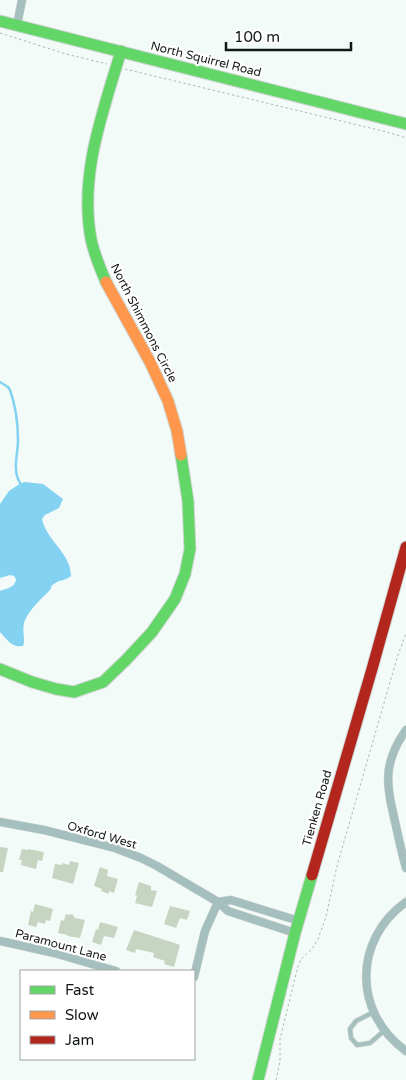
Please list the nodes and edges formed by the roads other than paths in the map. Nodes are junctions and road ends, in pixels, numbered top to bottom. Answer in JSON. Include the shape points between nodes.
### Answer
{"nodes":[{"id":1,"x":22,"y":0,"type":"edge"},
{"id":2,"x":0,"y":21,"type":"edge"},
{"id":3,"x":17,"y":25,"type":"junction"},
{"id":4,"x":121,"y":51,"type":"junction"},
{"id":5,"x":406,"y":124,"type":"edge"},
{"id":6,"x":406,"y":547,"type":"edge"},
{"id":7,"x":0,"y":669,"type":"edge"},
{"id":8,"x":406,"y":730,"type":"edge"},
{"id":9,"x":0,"y":822,"type":"edge"},
{"id":10,"x":406,"y":868,"type":"edge"},
{"id":11,"x":218,"y":902,"type":"junction"},
{"id":12,"x":406,"y":902,"type":"edge"},
{"id":13,"x":298,"y":921,"type":"junction"},
{"id":14,"x":295,"y":934,"type":"junction"},
{"id":15,"x":0,"y":941,"type":"edge"},
{"id":16,"x":113,"y":970,"type":"edge"},
{"id":17,"x":195,"y":973,"type":"edge"},
{"id":18,"x":374,"y":1012,"type":"junction"},
{"id":19,"x":385,"y":1030,"type":"junction"},
{"id":20,"x":406,"y":1051,"type":"edge"},
{"id":21,"x":258,"y":1079,"type":"edge"}],
"edges":[{"from":1,"to":3,"type":"street"},
{"from":2,"to":3,"type":"street","name":"North Squirrel Road"},
{"from":3,"to":4,"type":"street","name":"North Squirrel Road"},
{"from":4,"to":5,"type":"street","name":"North Squirrel Road"},
{"from":4,"to":7,"type":"street","name":"North Shimmons Circle","via":[[96,136],[89,175],[87,200],[91,239],[106,282],[150,362],[173,416],[188,501],[190,549],[176,599],[152,632],[103,682],[74,692],[32,682]]},
{"from":6,"to":13,"type":"street","name":"Tienken Road"},
{"from":8,"to":10,"type":"street","via":[[394,748],[388,779],[388,793]]},
{"from":9,"to":11,"type":"street","name":"Oxford West","via":[[115,848],[141,858]]},
{"from":11,"to":13,"type":"street","name":"Oxford West","via":[[231,900]]},
{"from":11,"to":14,"type":"street","name":"Oxford West","via":[[228,911]]},
{"from":11,"to":17,"type":"street","via":[[205,931]]},
{"from":12,"to":18,"type":"street","via":[[390,915],[380,929],[368,957],[366,987]]},
{"from":13,"to":14,"type":"street","name":"Tienken Road"},
{"from":14,"to":21,"type":"street","name":"Tienken Road"},
{"from":15,"to":16,"type":"street","name":"Paramount Lane"},
{"from":18,"to":19,"type":"street"},
{"from":18,"to":19,"type":"lane","via":[[356,1020],[350,1028],[351,1038],[357,1045],[370,1043]]},
{"from":19,"to":20,"type":"street"}]}
